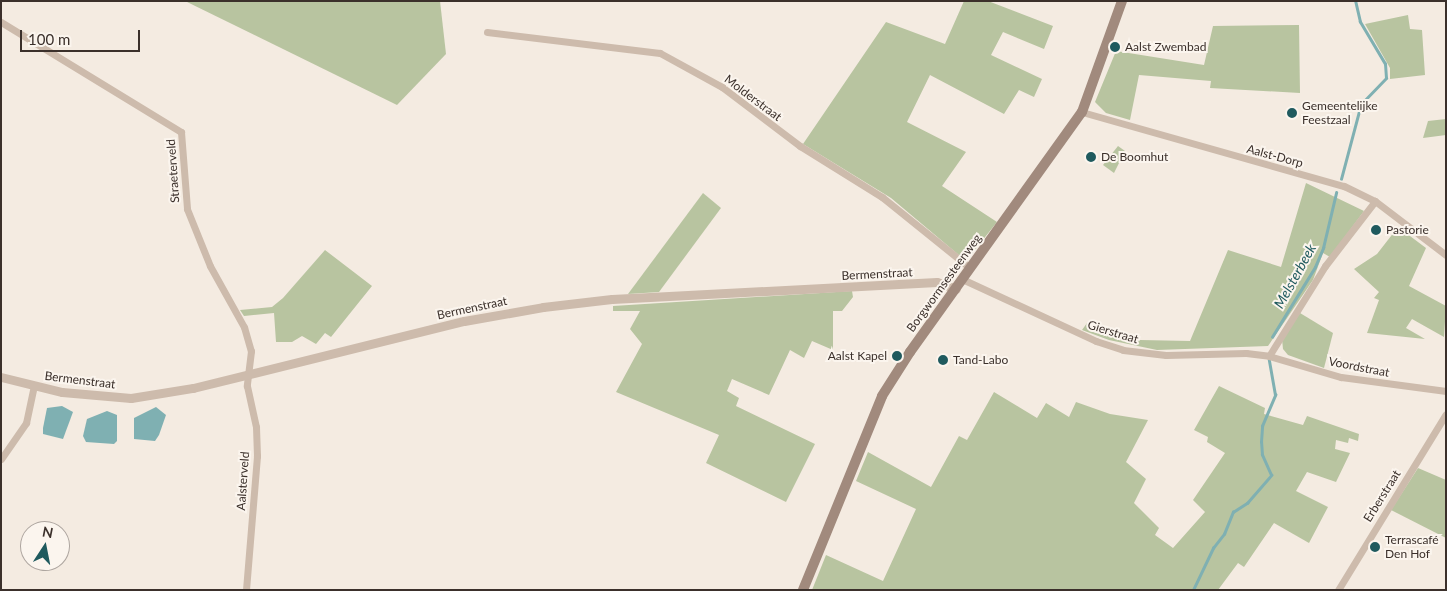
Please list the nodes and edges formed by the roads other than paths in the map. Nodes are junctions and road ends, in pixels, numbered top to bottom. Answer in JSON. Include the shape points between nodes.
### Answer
{"nodes":[{"id":1,"x":1122,"y":1,"type":"edge"},
{"id":2,"x":1,"y":22,"type":"edge"},
{"id":3,"x":487,"y":32,"type":"dead end"},
{"id":4,"x":1082,"y":112,"type":"junction"},
{"id":5,"x":1375,"y":201,"type":"junction"},
{"id":6,"x":1446,"y":255,"type":"edge"},
{"id":7,"x":970,"y":268,"type":"junction"},
{"id":8,"x":962,"y":279,"type":"junction"},
{"id":9,"x":956,"y":288,"type":"junction"},
{"id":10,"x":1269,"y":356,"type":"junction"},
{"id":11,"x":248,"y":375,"type":"junction"},
{"id":12,"x":1,"y":377,"type":"edge"},
{"id":13,"x":34,"y":386,"type":"junction"},
{"id":14,"x":1446,"y":391,"type":"edge"},
{"id":15,"x":1446,"y":414,"type":"edge"},
{"id":16,"x":1,"y":459,"type":"edge"},
{"id":17,"x":246,"y":590,"type":"edge"},
{"id":18,"x":803,"y":590,"type":"edge"},
{"id":19,"x":1338,"y":590,"type":"edge"}],
"edges":[{"from":1,"to":4,"type":"main road","name":"Borgwormsesteenweg"},
{"from":2,"to":11,"type":"street","name":"Straeterveld","via":[[178,128],[182,136],[187,209],[210,266],[244,327],[251,351]]},
{"from":3,"to":7,"type":"street","name":"Molderstraat","via":[[660,53],[722,87],[800,146],[882,197]]},
{"from":4,"to":5,"type":"street","name":"Aalst-Dorp","via":[[1344,186]]},
{"from":4,"to":7,"type":"main road","name":"Borgwormsesteenweg"},
{"from":5,"to":6,"type":"street","name":"Aalst-Dorp"},
{"from":5,"to":10,"type":"street","via":[[1326,266]]},
{"from":7,"to":8,"type":"main road","name":"Borgwormsesteenweg"},
{"from":8,"to":9,"type":"main road","name":"Borgwormsesteenweg"},
{"from":8,"to":10,"type":"street","name":"Gierstraat","via":[[1096,341],[1123,350],[1166,355],[1233,352]]},
{"from":9,"to":11,"type":"street","name":"Bermenstraat","via":[[937,282],[612,299],[543,307],[464,321]]},
{"from":9,"to":18,"type":"main road","name":"Borgwormsesteenweg","via":[[882,396]]},
{"from":10,"to":14,"type":"street","name":"Voordstraat","via":[[1341,377]]},
{"from":11,"to":13,"type":"street","name":"Bermenstraat","via":[[131,398]]},
{"from":11,"to":17,"type":"street","name":"Aalsterveld","via":[[257,456]]},
{"from":12,"to":13,"type":"street","name":"Bermenstraat"},
{"from":13,"to":16,"type":"street","via":[[26,422]]},
{"from":15,"to":19,"type":"street","name":"Erberstraat"}]}
